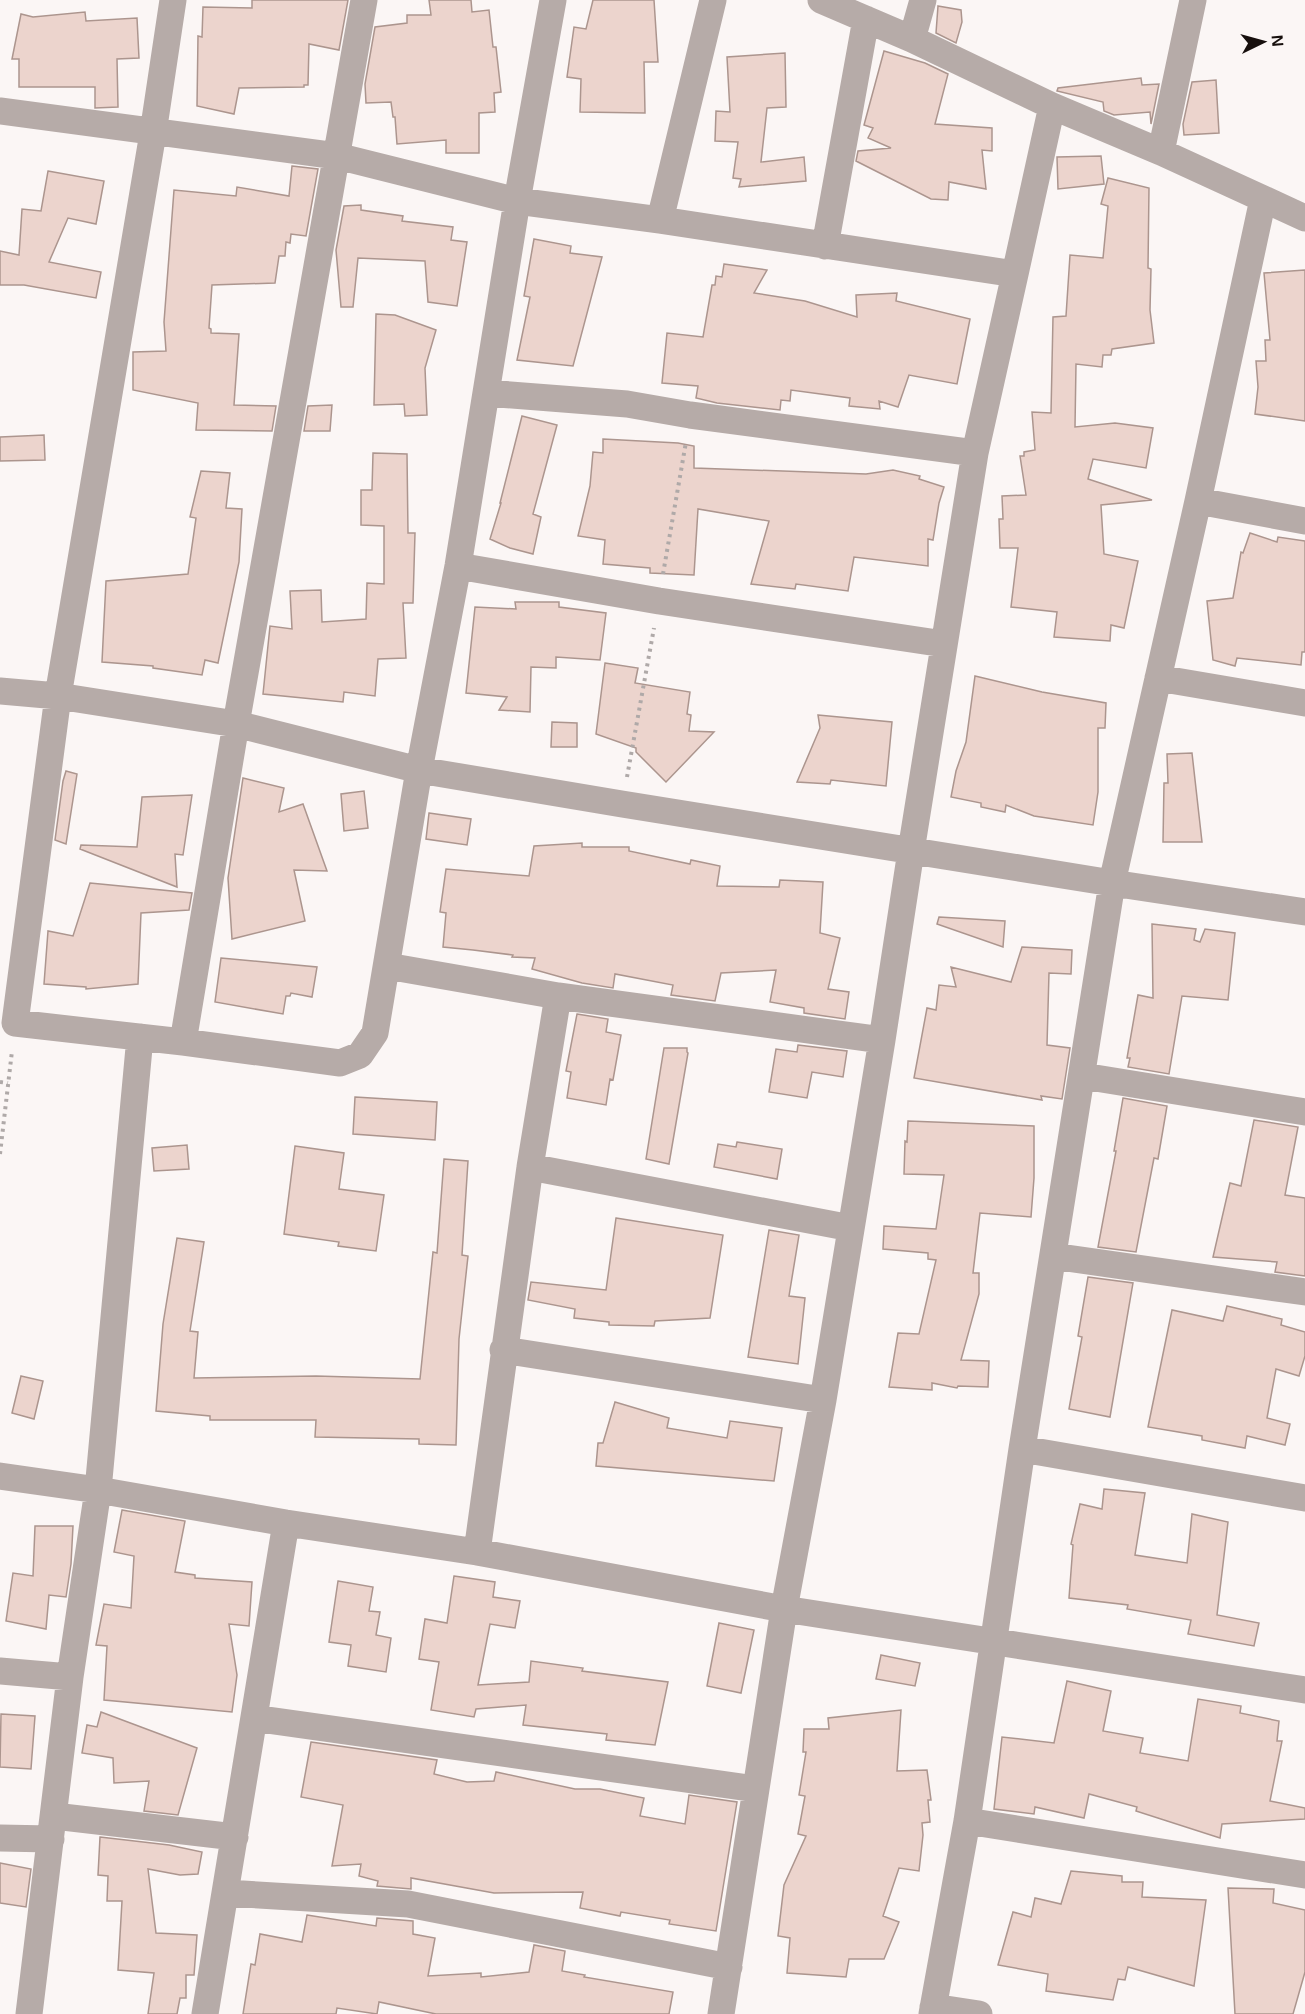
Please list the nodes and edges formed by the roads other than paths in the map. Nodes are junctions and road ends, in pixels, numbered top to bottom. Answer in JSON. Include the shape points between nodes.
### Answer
{"nodes":[{"id":1,"x":173,"y":0,"type":"edge"},
{"id":2,"x":364,"y":0,"type":"edge"},
{"id":3,"x":554,"y":0,"type":"edge"},
{"id":4,"x":713,"y":0,"type":"edge"},
{"id":5,"x":821,"y":0,"type":"edge"},
{"id":6,"x":923,"y":0,"type":"edge"},
{"id":7,"x":1194,"y":0,"type":"edge"},
{"id":8,"x":866,"y":19,"type":"junction"},
{"id":9,"x":912,"y":39,"type":"junction"},
{"id":10,"x":1052,"y":106,"type":"junction"},
{"id":11,"x":0,"y":111,"type":"edge"},
{"id":12,"x":153,"y":133,"type":"junction"},
{"id":13,"x":1161,"y":152,"type":"junction"},
{"id":14,"x":337,"y":156,"type":"junction"},
{"id":15,"x":1263,"y":199,"type":"junction"},
{"id":16,"x":518,"y":201,"type":"junction"},
{"id":17,"x":1305,"y":218,"type":"edge"},
{"id":18,"x":660,"y":220,"type":"junction"},
{"id":19,"x":825,"y":246,"type":"junction"},
{"id":20,"x":1015,"y":274,"type":"junction"},
{"id":21,"x":486,"y":393,"type":"junction"},
{"id":22,"x":975,"y":453,"type":"junction"},
{"id":23,"x":1198,"y":501,"type":"junction"},
{"id":24,"x":1305,"y":521,"type":"edge"},
{"id":25,"x":458,"y":567,"type":"junction"},
{"id":26,"x":944,"y":644,"type":"junction"},
{"id":27,"x":1158,"y":678,"type":"junction"},
{"id":28,"x":0,"y":691,"type":"edge"},
{"id":29,"x":58,"y":696,"type":"junction"},
{"id":30,"x":1305,"y":703,"type":"edge"},
{"id":31,"x":236,"y":724,"type":"junction"},
{"id":32,"x":419,"y":770,"type":"junction"},
{"id":33,"x":911,"y":851,"type":"junction"},
{"id":34,"x":1112,"y":883,"type":"junction"},
{"id":35,"x":1305,"y":912,"type":"edge"},
{"id":36,"x":387,"y":966,"type":"junction"},
{"id":37,"x":558,"y":996,"type":"junction"},
{"id":38,"x":140,"y":1037,"type":"junction"},
{"id":39,"x":882,"y":1040,"type":"junction"},
{"id":40,"x":183,"y":1042,"type":"junction"},
{"id":41,"x":1083,"y":1076,"type":"junction"},
{"id":42,"x":1305,"y":1112,"type":"edge"},
{"id":43,"x":530,"y":1167,"type":"junction"},
{"id":44,"x":851,"y":1228,"type":"junction"},
{"id":45,"x":1053,"y":1256,"type":"junction"},
{"id":46,"x":1305,"y":1292,"type":"edge"},
{"id":47,"x":503,"y":1350,"type":"junction"},
{"id":48,"x":823,"y":1400,"type":"junction"},
{"id":49,"x":1022,"y":1449,"type":"junction"},
{"id":50,"x":0,"y":1476,"type":"edge"},
{"id":51,"x":98,"y":1491,"type":"junction"},
{"id":52,"x":1305,"y":1498,"type":"edge"},
{"id":53,"x":286,"y":1523,"type":"junction"},
{"id":54,"x":477,"y":1552,"type":"junction"},
{"id":55,"x":784,"y":1609,"type":"junction"},
{"id":56,"x":994,"y":1642,"type":"junction"},
{"id":57,"x":0,"y":1671,"type":"edge"},
{"id":58,"x":70,"y":1677,"type":"junction"},
{"id":59,"x":1305,"y":1690,"type":"edge"},
{"id":60,"x":254,"y":1719,"type":"junction"},
{"id":61,"x":756,"y":1789,"type":"junction"},
{"id":62,"x":967,"y":1821,"type":"junction"},
{"id":63,"x":53,"y":1827,"type":"junction"},
{"id":64,"x":235,"y":1837,"type":"junction"},
{"id":65,"x":0,"y":1838,"type":"edge"},
{"id":66,"x":1305,"y":1875,"type":"edge"},
{"id":67,"x":226,"y":1893,"type":"junction"},
{"id":68,"x":729,"y":1967,"type":"junction"},
{"id":69,"x":933,"y":2011,"type":"edge"},
{"id":70,"x":29,"y":2014,"type":"edge"},
{"id":71,"x":205,"y":2014,"type":"edge"},
{"id":72,"x":722,"y":2014,"type":"edge"},
{"id":73,"x":979,"y":2014,"type":"edge"}],
"edges":[{"from":1,"to":12,"type":"street"},
{"from":2,"to":14,"type":"street"},
{"from":3,"to":16,"type":"street"},
{"from":4,"to":18,"type":"street"},
{"from":5,"to":8,"type":"street"},
{"from":6,"to":9,"type":"street"},
{"from":7,"to":13,"type":"street"},
{"from":8,"to":9,"type":"street"},
{"from":8,"to":19,"type":"street"},
{"from":9,"to":10,"type":"street"},
{"from":10,"to":13,"type":"street"},
{"from":10,"to":20,"type":"street"},
{"from":11,"to":12,"type":"street"},
{"from":12,"to":14,"type":"street"},
{"from":12,"to":29,"type":"street"},
{"from":13,"to":15,"type":"street"},
{"from":14,"to":16,"type":"street"},
{"from":14,"to":31,"type":"street"},
{"from":15,"to":17,"type":"street"},
{"from":15,"to":23,"type":"street"},
{"from":16,"to":18,"type":"street"},
{"from":16,"to":21,"type":"street"},
{"from":18,"to":19,"type":"street"},
{"from":19,"to":20,"type":"street"},
{"from":20,"to":22,"type":"street"},
{"from":21,"to":22,"type":"street","via":[[627,404]]},
{"from":21,"to":25,"type":"street"},
{"from":22,"to":26,"type":"street"},
{"from":23,"to":24,"type":"street"},
{"from":23,"to":27,"type":"street"},
{"from":25,"to":26,"type":"street"},
{"from":25,"to":32,"type":"street"},
{"from":26,"to":33,"type":"street"},
{"from":27,"to":30,"type":"street"},
{"from":27,"to":34,"type":"street"},
{"from":28,"to":29,"type":"street"},
{"from":29,"to":31,"type":"street"},
{"from":29,"to":38,"type":"street","via":[[15,1023]]},
{"from":31,"to":32,"type":"street"},
{"from":31,"to":40,"type":"street"},
{"from":32,"to":33,"type":"street"},
{"from":32,"to":36,"type":"street"},
{"from":33,"to":34,"type":"street"},
{"from":33,"to":39,"type":"street"},
{"from":34,"to":35,"type":"street"},
{"from":34,"to":41,"type":"street"},
{"from":36,"to":37,"type":"street"},
{"from":36,"to":40,"type":"street","via":[[375,1033],[360,1055],[340,1063]]},
{"from":37,"to":39,"type":"street"},
{"from":37,"to":43,"type":"street"},
{"from":38,"to":40,"type":"street"},
{"from":38,"to":51,"type":"street"},
{"from":39,"to":44,"type":"street"},
{"from":41,"to":42,"type":"street"},
{"from":41,"to":45,"type":"street"},
{"from":43,"to":44,"type":"street"},
{"from":43,"to":47,"type":"street"},
{"from":44,"to":48,"type":"street"},
{"from":45,"to":46,"type":"street"},
{"from":45,"to":49,"type":"street"},
{"from":47,"to":48,"type":"street"},
{"from":47,"to":54,"type":"street"},
{"from":48,"to":55,"type":"street"},
{"from":49,"to":52,"type":"street"},
{"from":49,"to":56,"type":"street"},
{"from":50,"to":51,"type":"street"},
{"from":51,"to":53,"type":"street"},
{"from":51,"to":58,"type":"street"},
{"from":53,"to":54,"type":"street"},
{"from":53,"to":60,"type":"street"},
{"from":54,"to":55,"type":"street"},
{"from":55,"to":56,"type":"street"},
{"from":55,"to":61,"type":"street"},
{"from":56,"to":59,"type":"street"},
{"from":56,"to":62,"type":"street"},
{"from":57,"to":58,"type":"street"},
{"from":58,"to":63,"type":"street"},
{"from":60,"to":61,"type":"street"},
{"from":60,"to":64,"type":"street"},
{"from":61,"to":68,"type":"street"},
{"from":62,"to":66,"type":"street"},
{"from":62,"to":69,"type":"street"},
{"from":63,"to":64,"type":"street"},
{"from":63,"to":65,"type":"street"},
{"from":63,"to":70,"type":"street"},
{"from":64,"to":67,"type":"street"},
{"from":67,"to":68,"type":"street","via":[[408,1904]]},
{"from":67,"to":71,"type":"street"},
{"from":68,"to":72,"type":"street"},
{"from":69,"to":73,"type":"street"}]}
